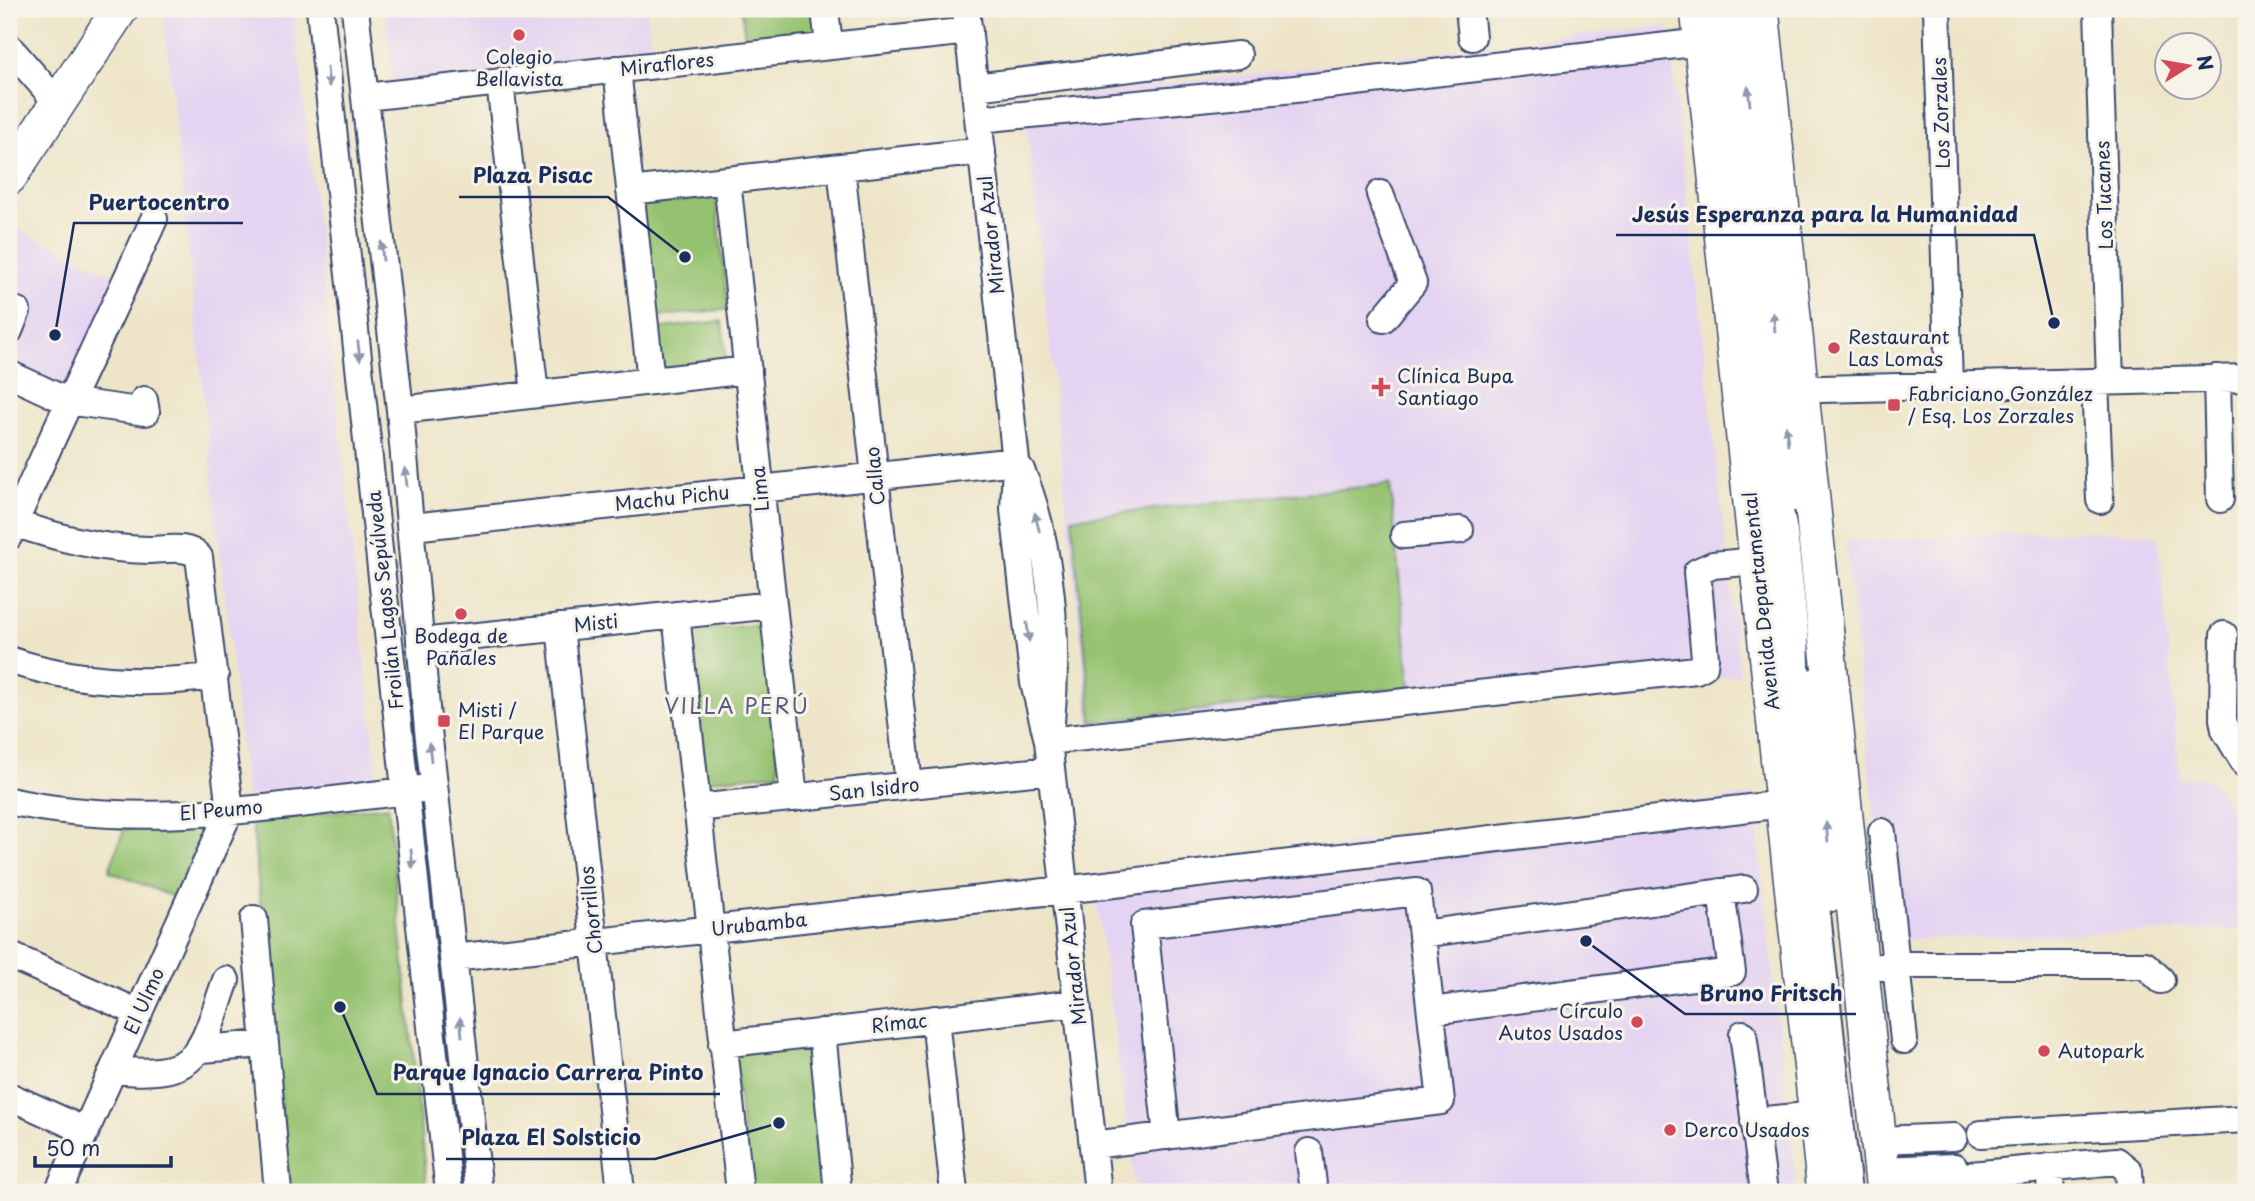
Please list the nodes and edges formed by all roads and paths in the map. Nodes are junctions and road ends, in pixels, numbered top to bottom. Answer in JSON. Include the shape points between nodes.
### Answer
{"nodes":[{"id":1,"x":120,"y":9,"type":"edge"},
{"id":2,"x":320,"y":9,"type":"edge"},
{"id":3,"x":355,"y":9,"type":"edge"},
{"id":4,"x":825,"y":9,"type":"edge"},
{"id":5,"x":1469,"y":9,"type":"edge"},
{"id":6,"x":1719,"y":9,"type":"edge"},
{"id":7,"x":1739,"y":9,"type":"edge"},
{"id":8,"x":1760,"y":9,"type":"edge"},
{"id":9,"x":1937,"y":9,"type":"edge"},
{"id":10,"x":2098,"y":9,"type":"edge"},
{"id":11,"x":968,"y":20,"type":"edge"},
{"id":12,"x":1472,"y":37,"type":"dead end"},
{"id":13,"x":1708,"y":38,"type":"edge"},
{"id":14,"x":829,"y":46,"type":"junction"},
{"id":15,"x":9,"y":47,"type":"edge"},
{"id":16,"x":1238,"y":55,"type":"dead end"},
{"id":17,"x":617,"y":69,"type":"junction"},
{"id":18,"x":500,"y":82,"type":"junction"},
{"id":19,"x":975,"y":87,"type":"junction"},
{"id":20,"x":365,"y":96,"type":"junction"},
{"id":21,"x":57,"y":103,"type":"junction"},
{"id":22,"x":979,"y":119,"type":"junction"},
{"id":23,"x":1711,"y":132,"type":"junction"},
{"id":24,"x":982,"y":151,"type":"junction"},
{"id":25,"x":841,"y":167,"type":"junction"},
{"id":26,"x":9,"y":177,"type":"edge"},
{"id":27,"x":727,"y":180,"type":"junction"},
{"id":28,"x":630,"y":191,"type":"junction"},
{"id":29,"x":1380,"y":194,"type":"dead end"},
{"id":30,"x":1740,"y":204,"type":"junction"},
{"id":31,"x":154,"y":219,"type":"dead end"},
{"id":32,"x":9,"y":308,"type":"edge"},
{"id":33,"x":389,"y":314,"type":"junction"},
{"id":34,"x":354,"y":316,"type":"junction"},
{"id":35,"x":1383,"y":319,"type":"dead end"},
{"id":36,"x":9,"y":331,"type":"edge"},
{"id":37,"x":748,"y":370,"type":"junction"},
{"id":38,"x":9,"y":374,"type":"edge"},
{"id":39,"x":2246,"y":378,"type":"edge"},
{"id":40,"x":2217,"y":379,"type":"junction"},
{"id":41,"x":652,"y":381,"type":"junction"},
{"id":42,"x":2102,"y":381,"type":"junction"},
{"id":43,"x":1949,"y":386,"type":"junction"},
{"id":44,"x":1771,"y":391,"type":"junction"},
{"id":45,"x":535,"y":394,"type":"junction"},
{"id":46,"x":67,"y":401,"type":"junction"},
{"id":47,"x":145,"y":406,"type":"dead end"},
{"id":48,"x":400,"y":410,"type":"junction"},
{"id":49,"x":1016,"y":461,"type":"junction"},
{"id":50,"x":874,"y":476,"type":"junction"},
{"id":51,"x":760,"y":488,"type":"junction"},
{"id":52,"x":2220,"y":499,"type":"dead end"},
{"id":53,"x":2100,"y":500,"type":"dead end"},
{"id":54,"x":377,"y":510,"type":"junction"},
{"id":55,"x":411,"y":521,"type":"junction"},
{"id":56,"x":12,"y":529,"type":"edge"},
{"id":57,"x":1460,"y":530,"type":"dead end"},
{"id":58,"x":1404,"y":536,"type":"dead end"},
{"id":59,"x":1757,"y":561,"type":"junction"},
{"id":60,"x":773,"y":605,"type":"junction"},
{"id":61,"x":676,"y":615,"type":"junction"},
{"id":62,"x":560,"y":627,"type":"junction"},
{"id":63,"x":2224,"y":635,"type":"dead end"},
{"id":64,"x":420,"y":642,"type":"junction"},
{"id":65,"x":9,"y":660,"type":"edge"},
{"id":66,"x":215,"y":676,"type":"junction"},
{"id":67,"x":1048,"y":741,"type":"junction"},
{"id":68,"x":2246,"y":765,"type":"edge"},
{"id":69,"x":1051,"y":770,"type":"junction"},
{"id":70,"x":909,"y":785,"type":"junction"},
{"id":71,"x":434,"y":788,"type":"junction"},
{"id":72,"x":404,"y":791,"type":"junction"},
{"id":73,"x":794,"y":797,"type":"junction"},
{"id":74,"x":9,"y":801,"type":"edge"},
{"id":75,"x":1783,"y":804,"type":"junction"},
{"id":76,"x":696,"y":808,"type":"junction"},
{"id":77,"x":230,"y":810,"type":"junction"},
{"id":78,"x":1882,"y":832,"type":"dead end"},
{"id":79,"x":1065,"y":890,"type":"junction"},
{"id":80,"x":254,"y":919,"type":"dead end"},
{"id":81,"x":710,"y":929,"type":"junction"},
{"id":82,"x":1422,"y":934,"type":"junction"},
{"id":83,"x":594,"y":941,"type":"junction"},
{"id":84,"x":9,"y":955,"type":"edge"},
{"id":85,"x":453,"y":958,"type":"junction"},
{"id":86,"x":1896,"y":965,"type":"junction"},
{"id":87,"x":1861,"y":969,"type":"junction"},
{"id":88,"x":226,"y":980,"type":"dead end"},
{"id":89,"x":2161,"y":980,"type":"dead end"},
{"id":90,"x":1077,"y":1003,"type":"junction"},
{"id":91,"x":1431,"y":1011,"type":"junction"},
{"id":92,"x":139,"y":1013,"type":"junction"},
{"id":93,"x":935,"y":1019,"type":"junction"},
{"id":94,"x":822,"y":1032,"type":"junction"},
{"id":95,"x":1743,"y":1034,"type":"dead end"},
{"id":96,"x":1904,"y":1040,"type":"dead end"},
{"id":97,"x":265,"y":1044,"type":"junction"},
{"id":98,"x":722,"y":1044,"type":"junction"},
{"id":99,"x":202,"y":1049,"type":"junction"},
{"id":100,"x":113,"y":1070,"type":"junction"},
{"id":101,"x":9,"y":1096,"type":"edge"},
{"id":102,"x":1816,"y":1115,"type":"junction"},
{"id":103,"x":2246,"y":1119,"type":"edge"},
{"id":104,"x":1754,"y":1121,"type":"junction"},
{"id":105,"x":2118,"y":1126,"type":"junction"},
{"id":106,"x":86,"y":1131,"type":"junction"},
{"id":107,"x":1981,"y":1134,"type":"dead end"},
{"id":108,"x":1167,"y":1136,"type":"junction"},
{"id":109,"x":1954,"y":1137,"type":"dead end"},
{"id":110,"x":1093,"y":1145,"type":"junction"},
{"id":111,"x":1309,"y":1152,"type":"dead end"},
{"id":112,"x":475,"y":1162,"type":"junction"},
{"id":113,"x":2082,"y":1163,"type":"junction"},
{"id":114,"x":446,"y":1165,"type":"junction"},
{"id":115,"x":1971,"y":1175,"type":"junction"},
{"id":116,"x":1878,"y":1176,"type":"edge"},
{"id":117,"x":2050,"y":1180,"type":"edge"},
{"id":118,"x":2006,"y":1182,"type":"edge"},
{"id":119,"x":1928,"y":1189,"type":"edge"},
{"id":120,"x":58,"y":1192,"type":"edge"},
{"id":121,"x":278,"y":1192,"type":"edge"},
{"id":122,"x":449,"y":1192,"type":"edge"},
{"id":123,"x":479,"y":1192,"type":"edge"},
{"id":124,"x":621,"y":1192,"type":"edge"},
{"id":125,"x":740,"y":1192,"type":"edge"},
{"id":126,"x":838,"y":1192,"type":"edge"},
{"id":127,"x":954,"y":1192,"type":"edge"},
{"id":128,"x":1098,"y":1192,"type":"edge"},
{"id":129,"x":1314,"y":1192,"type":"edge"},
{"id":130,"x":1764,"y":1192,"type":"edge"},
{"id":131,"x":1825,"y":1192,"type":"edge"},
{"id":132,"x":1848,"y":1192,"type":"edge"},
{"id":133,"x":2130,"y":1192,"type":"edge"}],
"edges":[{"from":1,"to":21,"type":"main road"},
{"from":2,"to":34,"type":"street","name":"Froilán Lagos Sepúlveda","one_way":true},
{"from":3,"to":20,"type":"street","name":"Froilán Lagos Sepúlveda"},
{"from":4,"to":14,"type":"street"},
{"from":5,"to":12,"type":"street"},
{"from":6,"to":13,"type":"street"},
{"from":44,"to":7,"type":"street","one_way":true},
{"from":8,"to":44,"type":"main road","name":"Avenida Departamental"},
{"from":9,"to":43,"type":"street","name":"Los Zorzales"},
{"from":10,"to":42,"type":"street","name":"Los Tucanes"},
{"from":11,"to":14,"type":"street","name":"Miraflores"},
{"from":11,"to":19,"type":"street","name":"Mirador Azul"},
{"from":13,"to":22,"type":"street","via":[[1295,89]]},
{"from":13,"to":23,"type":"main road","name":"Avenida Departamental"},
{"from":13,"to":30,"type":"street"},
{"from":14,"to":17,"type":"street","name":"Miraflores"},
{"from":15,"to":21,"type":"street"},
{"from":16,"to":19,"type":"street"},
{"from":17,"to":18,"type":"street","name":"Miraflores"},
{"from":17,"to":28,"type":"street"},
{"from":18,"to":20,"type":"street","name":"Miraflores"},
{"from":18,"to":45,"type":"street"},
{"from":19,"to":22,"type":"street","name":"Mirador Azul"},
{"from":33,"to":20,"type":"street","name":"Froilán Lagos Sepúlveda","one_way":true},
{"from":21,"to":26,"type":"main road"},
{"from":22,"to":24,"type":"street","name":"Mirador Azul"},
{"from":23,"to":30,"type":"street"},
{"from":23,"to":44,"type":"main road","name":"Avenida Departamental"},
{"from":24,"to":25,"type":"street"},
{"from":24,"to":49,"type":"street","name":"Mirador Azul"},
{"from":25,"to":27,"type":"street"},
{"from":25,"to":50,"type":"street","name":"Callao"},
{"from":27,"to":28,"type":"street"},
{"from":27,"to":37,"type":"street","name":"Lima"},
{"from":28,"to":41,"type":"street"},
{"from":29,"to":35,"type":"street","via":[[1413,283]]},
{"from":30,"to":44,"type":"street"},
{"from":31,"to":46,"type":"street","via":[[125,314]]},
{"from":32,"to":36,"type":"street","via":[[17,311]]},
{"from":33,"to":34,"type":"street","via":[[369,309]]},
{"from":33,"to":48,"type":"street","name":"Froilán Lagos Sepúlveda"},
{"from":34,"to":54,"type":"street","name":"Froilán Lagos Sepúlveda","one_way":true},
{"from":37,"to":41,"type":"street"},
{"from":37,"to":51,"type":"street","name":"Lima"},
{"from":38,"to":46,"type":"street"},
{"from":39,"to":40,"type":"street"},
{"from":40,"to":42,"type":"street"},
{"from":40,"to":52,"type":"street"},
{"from":41,"to":45,"type":"street"},
{"from":42,"to":43,"type":"street"},
{"from":42,"to":53,"type":"street","name":"Los Tucanes"},
{"from":43,"to":44,"type":"street"},
{"from":44,"to":59,"type":"main road","name":"Avenida Departamental"},
{"from":44,"to":87,"type":"main road","name":"Avenida Departamental"},
{"from":116,"to":44,"type":"street","one_way":true,"via":[[1838,971],[1816,704]]},
{"from":44,"to":132,"type":"street","via":[[1768,449],[1786,545],[1799,753]]},
{"from":45,"to":48,"type":"street"},
{"from":46,"to":47,"type":"street"},
{"from":46,"to":56,"type":"street"},
{"from":55,"to":48,"type":"street","name":"Froilán Lagos Sepúlveda","one_way":true},
{"from":49,"to":50,"type":"street","name":"Machu Pichu"},
{"from":49,"to":67,"type":"street","name":"Mirador Azul","via":[[1014,510],[1034,683]]},
{"from":50,"to":51,"type":"street","name":"Machu Pichu"},
{"from":50,"to":70,"type":"street","name":"Callao"},
{"from":51,"to":55,"type":"street","name":"Machu Pichu"},
{"from":51,"to":60,"type":"street","name":"Lima"},
{"from":54,"to":55,"type":"street","name":"Machu Pichu"},
{"from":54,"to":72,"type":"street","name":"Froilán Lagos Sepúlveda"},
{"from":55,"to":64,"type":"street","name":"Froilán Lagos Sepúlveda"},
{"from":56,"to":66,"type":"street","via":[[103,546],[195,553],[202,563]]},
{"from":57,"to":58,"type":"street"},
{"from":59,"to":67,"type":"street","via":[[1713,565],[1697,572],[1705,658],[1704,666],[1696,670]]},
{"from":59,"to":75,"type":"main road","name":"Avenida Departamental"},
{"from":60,"to":61,"type":"street","name":"Misti"},
{"from":60,"to":73,"type":"street","name":"Lima"},
{"from":61,"to":62,"type":"street","name":"Misti"},
{"from":61,"to":76,"type":"street"},
{"from":62,"to":64,"type":"street","name":"Misti"},
{"from":62,"to":83,"type":"street","name":"Chorrillos"},
{"from":63,"to":68,"type":"street","via":[[2223,719]]},
{"from":71,"to":64,"type":"street","name":"Froilán Lagos Sepúlveda","one_way":true},
{"from":65,"to":66,"type":"street","via":[[97,680],[155,682]]},
{"from":66,"to":77,"type":"street"},
{"from":67,"to":69,"type":"street","name":"Mirador Azul"},
{"from":69,"to":70,"type":"street","name":"San Isidro"},
{"from":69,"to":79,"type":"street","name":"Mirador Azul"},
{"from":70,"to":73,"type":"street","name":"San Isidro"},
{"from":71,"to":72,"type":"street","name":"El Peumo"},
{"from":71,"to":85,"type":"street","name":"Froilán Lagos Sepúlveda"},
{"from":72,"to":77,"type":"street","name":"El Peumo"},
{"from":72,"to":114,"type":"street","name":"Froilán Lagos Sepúlveda","one_way":true},
{"from":73,"to":76,"type":"street","name":"San Isidro"},
{"from":74,"to":77,"type":"street","name":"El Peumo","via":[[129,815]]},
{"from":75,"to":79,"type":"street","name":"Urubamba"},
{"from":75,"to":102,"type":"main road","name":"Avenida Departamental"},
{"from":76,"to":81,"type":"street"},
{"from":77,"to":92,"type":"street","name":"El Ulmo"},
{"from":78,"to":86,"type":"street"},
{"from":79,"to":81,"type":"street","name":"Urubamba"},
{"from":79,"to":90,"type":"street","name":"Mirador Azul"},
{"from":80,"to":97,"type":"street"},
{"from":81,"to":83,"type":"street","name":"Urubamba"},
{"from":81,"to":98,"type":"street"},
{"from":82,"to":91,"type":"street"},
{"from":82,"to":91,"type":"street","via":[[1732,891],[1732,972]]},
{"from":82,"to":108,"type":"street","via":[[1417,892],[1144,925]]},
{"from":83,"to":85,"type":"street","name":"Urubamba"},
{"from":83,"to":124,"type":"street","name":"Chorrillos"},
{"from":84,"to":92,"type":"street"},
{"from":112,"to":85,"type":"street","name":"Froilán Lagos Sepúlveda","one_way":true},
{"from":86,"to":87,"type":"street"},
{"from":86,"to":89,"type":"street","via":[[2145,965]]},
{"from":86,"to":96,"type":"street"},
{"from":87,"to":116,"type":"main road","name":"Avenida Departamental"},
{"from":88,"to":99,"type":"street"},
{"from":90,"to":93,"type":"street","name":"Rímac"},
{"from":90,"to":110,"type":"street","name":"Mirador Azul"},
{"from":91,"to":108,"type":"street","via":[[1441,1101]]},
{"from":92,"to":100,"type":"street","name":"El Ulmo"},
{"from":93,"to":94,"type":"street","name":"Rímac"},
{"from":93,"to":127,"type":"street"},
{"from":94,"to":98,"type":"street","name":"Rímac"},
{"from":94,"to":126,"type":"street"},
{"from":95,"to":104,"type":"street"},
{"from":97,"to":99,"type":"street"},
{"from":97,"to":121,"type":"street"},
{"from":98,"to":125,"type":"street"},
{"from":99,"to":100,"type":"street","via":[[177,1068],[144,1073]]},
{"from":100,"to":106,"type":"street","name":"El Ulmo"},
{"from":101,"to":106,"type":"street"},
{"from":102,"to":104,"type":"street"},
{"from":102,"to":131,"type":"main road","name":"Avenida Departamental"},
{"from":103,"to":105,"type":"street"},
{"from":104,"to":130,"type":"street"},
{"from":105,"to":107,"type":"street"},
{"from":105,"to":113,"type":"street"},
{"from":106,"to":120,"type":"street","name":"El Ulmo"},
{"from":108,"to":110,"type":"street"},
{"from":109,"to":116,"type":"street"},
{"from":110,"to":128,"type":"street","name":"Mirador Azul"},
{"from":111,"to":129,"type":"street"},
{"from":112,"to":114,"type":"street"},
{"from":112,"to":123,"type":"street","name":"Froilán Lagos Sepúlveda"},
{"from":113,"to":117,"type":"street"},
{"from":113,"to":133,"type":"street","via":[[2124,1164]]},
{"from":114,"to":122,"type":"street","name":"Froilán Lagos Sepúlveda"},
{"from":115,"to":116,"type":"street","via":[[1960,1167]]},
{"from":115,"to":118,"type":"street"},
{"from":115,"to":119,"type":"street","via":[[1960,1183]]},
{"from":116,"to":119,"type":"street"},
{"from":117,"to":118,"type":"street"}]}
